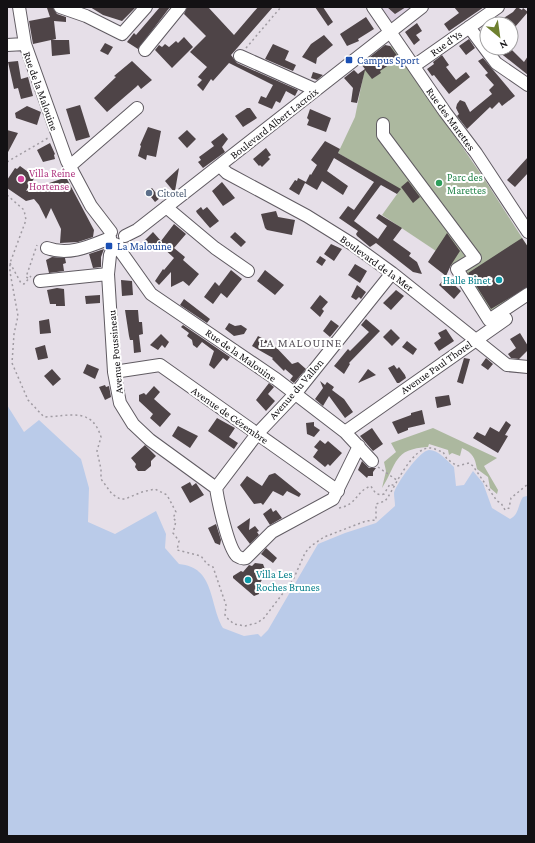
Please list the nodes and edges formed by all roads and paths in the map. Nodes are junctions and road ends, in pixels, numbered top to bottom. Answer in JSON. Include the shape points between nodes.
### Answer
{"nodes":[{"id":1,"x":19,"y":7,"type":"edge"},
{"id":2,"x":60,"y":7,"type":"edge"},
{"id":3,"x":146,"y":7,"type":"edge"},
{"id":4,"x":180,"y":7,"type":"edge"},
{"id":5,"x":281,"y":7,"type":"edge"},
{"id":6,"x":373,"y":7,"type":"edge"},
{"id":7,"x":422,"y":7,"type":"edge"},
{"id":8,"x":498,"y":7,"type":"edge"},
{"id":9,"x":469,"y":27,"type":"junction"},
{"id":10,"x":389,"y":33,"type":"junction"},
{"id":11,"x":24,"y":44,"type":"junction"},
{"id":12,"x":7,"y":45,"type":"edge"},
{"id":13,"x":144,"y":50,"type":"dead end"},
{"id":14,"x":240,"y":56,"type":"joint"},
{"id":15,"x":414,"y":66,"type":"junction"},
{"id":16,"x":528,"y":85,"type":"edge"},
{"id":17,"x":316,"y":90,"type":"junction"},
{"id":18,"x":137,"y":108,"type":"dead end"},
{"id":19,"x":383,"y":124,"type":"dead end"},
{"id":20,"x":57,"y":134,"type":"junction"},
{"id":21,"x":7,"y":162,"type":"edge"},
{"id":22,"x":70,"y":166,"type":"junction"},
{"id":23,"x":220,"y":166,"type":"junction"},
{"id":24,"x":7,"y":195,"type":"edge"},
{"id":25,"x":166,"y":207,"type":"junction"},
{"id":26,"x":528,"y":232,"type":"edge"},
{"id":27,"x":116,"y":239,"type":"junction"},
{"id":28,"x":43,"y":247,"type":"joint"},
{"id":29,"x":248,"y":271,"type":"dead end"},
{"id":30,"x":392,"y":273,"type":"junction"},
{"id":31,"x":108,"y":274,"type":"junction"},
{"id":32,"x":34,"y":278,"type":"junction"},
{"id":33,"x":528,"y":294,"type":"edge"},
{"id":34,"x":528,"y":303,"type":"edge"},
{"id":35,"x":476,"y":339,"type":"junction"},
{"id":36,"x":528,"y":367,"type":"edge"},
{"id":37,"x":114,"y":372,"type":"junction"},
{"id":38,"x":295,"y":394,"type":"junction"},
{"id":39,"x":345,"y":432,"type":"junction"},
{"id":40,"x":257,"y":434,"type":"junction"},
{"id":41,"x":359,"y":446,"type":"junction"},
{"id":42,"x":372,"y":461,"type":"joint"},
{"id":43,"x":398,"y":481,"type":"dead end"},
{"id":44,"x":395,"y":486,"type":"dead end"},
{"id":45,"x":216,"y":488,"type":"junction"},
{"id":46,"x":338,"y":491,"type":"junction"},
{"id":47,"x":336,"y":508,"type":"dead end"}],
"edges":[{"from":1,"to":11,"type":"street","name":"Rue de la Malouine"},
{"from":2,"to":3,"type":"street","via":[[86,16],[122,34]]},
{"from":4,"to":13,"type":"street"},
{"from":5,"to":14,"type":"path"},
{"from":6,"to":10,"type":"street","name":"Rue des Marettes"},
{"from":7,"to":10,"type":"street","name":"Boulevard Albert Lacroix"},
{"from":8,"to":9,"type":"street","name":"Rue d'Ys"},
{"from":9,"to":15,"type":"street","name":"Rue d'Ys"},
{"from":9,"to":16,"type":"street","via":[[496,63]]},
{"from":10,"to":15,"type":"street","name":"Rue des Marettes"},
{"from":10,"to":17,"type":"street","name":"Boulevard Albert Lacroix"},
{"from":11,"to":12,"type":"street"},
{"from":11,"to":20,"type":"street","name":"Rue de la Malouine","via":[[50,109]]},
{"from":14,"to":17,"type":"street"},
{"from":15,"to":26,"type":"street","name":"Rue des Marettes"},
{"from":17,"to":23,"type":"street","name":"Boulevard Albert Lacroix"},
{"from":18,"to":22,"type":"street"},
{"from":19,"to":33,"type":"street","via":[[383,135],[476,258],[457,269],[489,320]]},
{"from":20,"to":21,"type":"path"},
{"from":20,"to":22,"type":"street","name":"Rue de la Malouine"},
{"from":22,"to":27,"type":"street","name":"Rue de la Malouine","via":[[91,206]]},
{"from":23,"to":25,"type":"street","name":"Boulevard Albert Lacroix"},
{"from":23,"to":30,"type":"street","name":"Boulevard de la Mer","via":[[227,173],[352,244]]},
{"from":24,"to":32,"type":"path","via":[[24,210],[26,220],[10,263],[21,283],[24,284]]},
{"from":25,"to":27,"type":"street","name":"Boulevard Albert Lacroix","via":[[137,230]]},
{"from":25,"to":29,"type":"street","via":[[215,248]]},
{"from":27,"to":28,"type":"street","name":"Boulevard Albert Lacroix","via":[[78,249],[59,251]]},
{"from":27,"to":31,"type":"street","name":"Avenue Poussineau","via":[[110,255]]},
{"from":27,"to":38,"type":"street","name":"Rue de la Malouine","via":[[119,249],[151,294]]},
{"from":28,"to":32,"type":"path","via":[[35,247]]},
{"from":30,"to":35,"type":"street","name":"Boulevard de la Mer"},
{"from":30,"to":38,"type":"street","name":"Avenue du Vallon"},
{"from":31,"to":32,"type":"street"},
{"from":31,"to":37,"type":"street","name":"Avenue Poussineau"},
{"from":34,"to":35,"type":"street","name":"Avenue Paul Thorel"},
{"from":35,"to":36,"type":"street","name":"Boulevard de la Mer","via":[[507,365]]},
{"from":35,"to":39,"type":"street","name":"Avenue Paul Thorel"},
{"from":37,"to":40,"type":"street","name":"Avenue de Cézembre","via":[[160,365]]},
{"from":37,"to":45,"type":"street","name":"Avenue Poussineau","via":[[120,403],[133,424],[150,440]]},
{"from":38,"to":39,"type":"street","name":"Rue de la Malouine"},
{"from":38,"to":40,"type":"street","name":"Avenue du Vallon"},
{"from":39,"to":41,"type":"street","name":"Rue de la Malouine"},
{"from":40,"to":45,"type":"street","name":"Avenue du Vallon"},
{"from":40,"to":46,"type":"street","name":"Avenue de Cézembre"},
{"from":41,"to":42,"type":"street","name":"Rue de la Malouine"},
{"from":41,"to":46,"type":"street","via":[[340,481]]},
{"from":42,"to":43,"type":"path","via":[[384,473]]},
{"from":44,"to":47,"type":"path","via":[[390,484],[381,495],[373,491],[371,486],[364,488],[354,501]]},
{"from":45,"to":46,"type":"street","via":[[232,548],[242,559],[250,556],[272,532],[328,503],[334,499]]}]}
